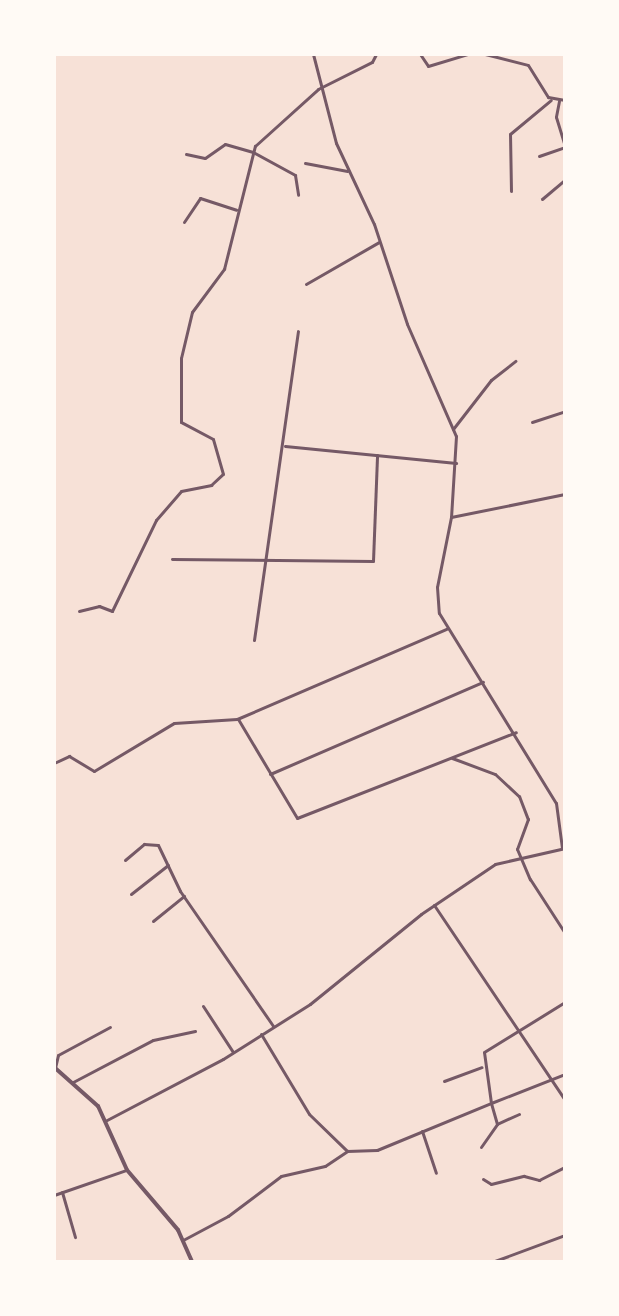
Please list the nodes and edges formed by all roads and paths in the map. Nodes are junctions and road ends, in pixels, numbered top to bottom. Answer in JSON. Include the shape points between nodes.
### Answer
{"nodes":[{"id":1,"x":313,"y":54,"type":"edge"},
{"id":2,"x":376,"y":54,"type":"edge"},
{"id":3,"x":420,"y":54,"type":"edge"},
{"id":4,"x":468,"y":54,"type":"edge"},
{"id":5,"x":485,"y":54,"type":"edge"},
{"id":6,"x":518,"y":54,"type":"edge"},
{"id":7,"x":536,"y":54,"type":"edge"},
{"id":8,"x":318,"y":89,"type":"junction"},
{"id":9,"x":551,"y":100,"type":"junction"},
{"id":10,"x":565,"y":100,"type":"edge"},
{"id":11,"x":559,"y":101,"type":"junction"},
{"id":12,"x":565,"y":147,"type":"edge"},
{"id":13,"x":253,"y":152,"type":"junction"},
{"id":14,"x":186,"y":154,"type":"dead end"},
{"id":15,"x":539,"y":156,"type":"dead end"},
{"id":16,"x":305,"y":163,"type":"dead end"},
{"id":17,"x":347,"y":171,"type":"junction"},
{"id":18,"x":565,"y":180,"type":"edge"},
{"id":19,"x":511,"y":191,"type":"dead end"},
{"id":20,"x":298,"y":195,"type":"dead end"},
{"id":21,"x":542,"y":199,"type":"dead end"},
{"id":22,"x":236,"y":210,"type":"junction"},
{"id":23,"x":184,"y":222,"type":"dead end"},
{"id":24,"x":380,"y":242,"type":"junction"},
{"id":25,"x":306,"y":284,"type":"dead end"},
{"id":26,"x":298,"y":331,"type":"dead end"},
{"id":27,"x":515,"y":361,"type":"dead end"},
{"id":28,"x":565,"y":411,"type":"edge"},
{"id":29,"x":532,"y":422,"type":"dead end"},
{"id":30,"x":453,"y":429,"type":"junction"},
{"id":31,"x":285,"y":446,"type":"junction"},
{"id":32,"x":377,"y":455,"type":"junction"},
{"id":33,"x":456,"y":463,"type":"junction"},
{"id":34,"x":565,"y":494,"type":"edge"},
{"id":35,"x":451,"y":517,"type":"junction"},
{"id":36,"x":172,"y":559,"type":"dead end"},
{"id":37,"x":266,"y":559,"type":"junction"},
{"id":38,"x":79,"y":611,"type":"dead end"},
{"id":39,"x":447,"y":629,"type":"junction"},
{"id":40,"x":254,"y":640,"type":"dead end"},
{"id":41,"x":483,"y":682,"type":"junction"},
{"id":42,"x":237,"y":719,"type":"junction"},
{"id":43,"x":516,"y":732,"type":"junction"},
{"id":44,"x":452,"y":758,"type":"junction"},
{"id":45,"x":54,"y":763,"type":"edge"},
{"id":46,"x":270,"y":775,"type":"junction"},
{"id":47,"x":564,"y":848,"type":"edge"},
{"id":48,"x":522,"y":858,"type":"junction"},
{"id":49,"x":125,"y":860,"type":"dead end"},
{"id":50,"x":168,"y":865,"type":"junction"},
{"id":51,"x":131,"y":894,"type":"dead end"},
{"id":52,"x":184,"y":896,"type":"junction"},
{"id":53,"x":434,"y":905,"type":"junction"},
{"id":54,"x":153,"y":921,"type":"dead end"},
{"id":55,"x":565,"y":933,"type":"edge"},
{"id":56,"x":565,"y":1002,"type":"edge"},
{"id":57,"x":203,"y":1006,"type":"dead end"},
{"id":58,"x":273,"y":1026,"type":"junction"},
{"id":59,"x":110,"y":1027,"type":"dead end"},
{"id":60,"x":195,"y":1031,"type":"dead end"},
{"id":61,"x":520,"y":1032,"type":"junction"},
{"id":62,"x":261,"y":1034,"type":"junction"},
{"id":63,"x":233,"y":1052,"type":"junction"},
{"id":64,"x":54,"y":1067,"type":"edge"},
{"id":65,"x":482,"y":1067,"type":"junction"},
{"id":66,"x":565,"y":1074,"type":"edge"},
{"id":67,"x":552,"y":1080,"type":"junction"},
{"id":68,"x":444,"y":1081,"type":"dead end"},
{"id":69,"x":73,"y":1082,"type":"junction"},
{"id":70,"x":565,"y":1100,"type":"edge"},
{"id":71,"x":491,"y":1103,"type":"junction"},
{"id":72,"x":519,"y":1114,"type":"dead end"},
{"id":73,"x":105,"y":1121,"type":"junction"},
{"id":74,"x":497,"y":1124,"type":"junction"},
{"id":75,"x":422,"y":1131,"type":"junction"},
{"id":76,"x":481,"y":1147,"type":"dead end"},
{"id":77,"x":347,"y":1151,"type":"junction"},
{"id":78,"x":565,"y":1167,"type":"edge"},
{"id":79,"x":127,"y":1170,"type":"junction"},
{"id":80,"x":436,"y":1173,"type":"dead end"},
{"id":81,"x":483,"y":1179,"type":"dead end"},
{"id":82,"x":62,"y":1192,"type":"junction"},
{"id":83,"x":54,"y":1195,"type":"edge"},
{"id":84,"x":565,"y":1235,"type":"edge"},
{"id":85,"x":75,"y":1237,"type":"dead end"},
{"id":86,"x":183,"y":1240,"type":"junction"},
{"id":87,"x":192,"y":1262,"type":"edge"},
{"id":88,"x":492,"y":1262,"type":"edge"}],
"edges":[{"from":1,"to":8,"type":"street"},
{"from":2,"to":8,"type":"street","via":[[372,62]]},
{"from":3,"to":4,"type":"street","via":[[428,66]]},
{"from":5,"to":9,"type":"street","via":[[528,65]]},
{"from":6,"to":7,"type":"street"},
{"from":8,"to":13,"type":"street","via":[[272,127]]},
{"from":8,"to":17,"type":"street"},
{"from":9,"to":11,"type":"street"},
{"from":9,"to":19,"type":"street","via":[[510,134]]},
{"from":10,"to":11,"type":"street"},
{"from":11,"to":12,"type":"street","via":[[557,127]]},
{"from":12,"to":15,"type":"street"},
{"from":13,"to":14,"type":"street","via":[[225,144],[205,158]]},
{"from":13,"to":20,"type":"street","via":[[295,175]]},
{"from":13,"to":22,"type":"street"},
{"from":16,"to":17,"type":"street"},
{"from":17,"to":24,"type":"street"},
{"from":18,"to":21,"type":"street"},
{"from":22,"to":23,"type":"street","via":[[200,198]]},
{"from":22,"to":38,"type":"street","via":[[221,275],[185,328],[179,381],[181,422],[213,439],[223,474],[218,482],[176,494],[149,532],[112,611],[99,606]]},
{"from":24,"to":25,"type":"street"},
{"from":24,"to":30,"type":"street","via":[[407,324]]},
{"from":26,"to":31,"type":"street"},
{"from":27,"to":30,"type":"street","via":[[491,380]]},
{"from":28,"to":29,"type":"street"},
{"from":30,"to":33,"type":"street"},
{"from":31,"to":32,"type":"street"},
{"from":31,"to":37,"type":"street"},
{"from":32,"to":33,"type":"street"},
{"from":32,"to":37,"type":"street","via":[[373,561]]},
{"from":33,"to":35,"type":"street"},
{"from":34,"to":35,"type":"street"},
{"from":35,"to":39,"type":"street","via":[[436,600]]},
{"from":36,"to":37,"type":"street"},
{"from":37,"to":40,"type":"street"},
{"from":39,"to":41,"type":"street"},
{"from":39,"to":42,"type":"street"},
{"from":41,"to":43,"type":"street"},
{"from":41,"to":46,"type":"street"},
{"from":42,"to":45,"type":"street","via":[[174,723],[94,771],[69,756]]},
{"from":42,"to":46,"type":"street"},
{"from":43,"to":44,"type":"street"},
{"from":43,"to":47,"type":"street","via":[[556,803]]},
{"from":44,"to":46,"type":"street","via":[[297,818]]},
{"from":44,"to":48,"type":"street","via":[[495,774],[519,796],[528,819],[517,845]]},
{"from":47,"to":48,"type":"street"},
{"from":48,"to":53,"type":"street","via":[[495,864]]},
{"from":48,"to":55,"type":"street"},
{"from":49,"to":50,"type":"street","via":[[152,842]]},
{"from":50,"to":51,"type":"street"},
{"from":50,"to":52,"type":"street"},
{"from":52,"to":54,"type":"street"},
{"from":52,"to":58,"type":"street"},
{"from":53,"to":58,"type":"street","via":[[310,1004]]},
{"from":53,"to":61,"type":"street"},
{"from":56,"to":61,"type":"street"},
{"from":57,"to":63,"type":"street"},
{"from":58,"to":62,"type":"street"},
{"from":59,"to":64,"type":"street","via":[[58,1055]]},
{"from":60,"to":69,"type":"street","via":[[153,1040]]},
{"from":61,"to":65,"type":"street","via":[[484,1052]]},
{"from":61,"to":67,"type":"street"},
{"from":62,"to":63,"type":"street"},
{"from":62,"to":77,"type":"street","via":[[309,1114]]},
{"from":63,"to":73,"type":"street"},
{"from":64,"to":69,"type":"street"},
{"from":65,"to":68,"type":"street"},
{"from":65,"to":71,"type":"street"},
{"from":66,"to":67,"type":"street"},
{"from":67,"to":70,"type":"street"},
{"from":67,"to":71,"type":"street"},
{"from":69,"to":73,"type":"street"},
{"from":71,"to":74,"type":"street"},
{"from":71,"to":75,"type":"street"},
{"from":72,"to":74,"type":"street"},
{"from":73,"to":79,"type":"street"},
{"from":74,"to":76,"type":"street"},
{"from":75,"to":77,"type":"street","via":[[377,1150]]},
{"from":75,"to":80,"type":"street"},
{"from":77,"to":86,"type":"street","via":[[325,1166],[281,1176],[228,1216]]},
{"from":78,"to":81,"type":"street","via":[[539,1180],[524,1176],[491,1184]]},
{"from":79,"to":82,"type":"street"},
{"from":79,"to":86,"type":"street"},
{"from":82,"to":83,"type":"street"},
{"from":82,"to":85,"type":"street"},
{"from":84,"to":88,"type":"street"},
{"from":86,"to":87,"type":"street"}]}
